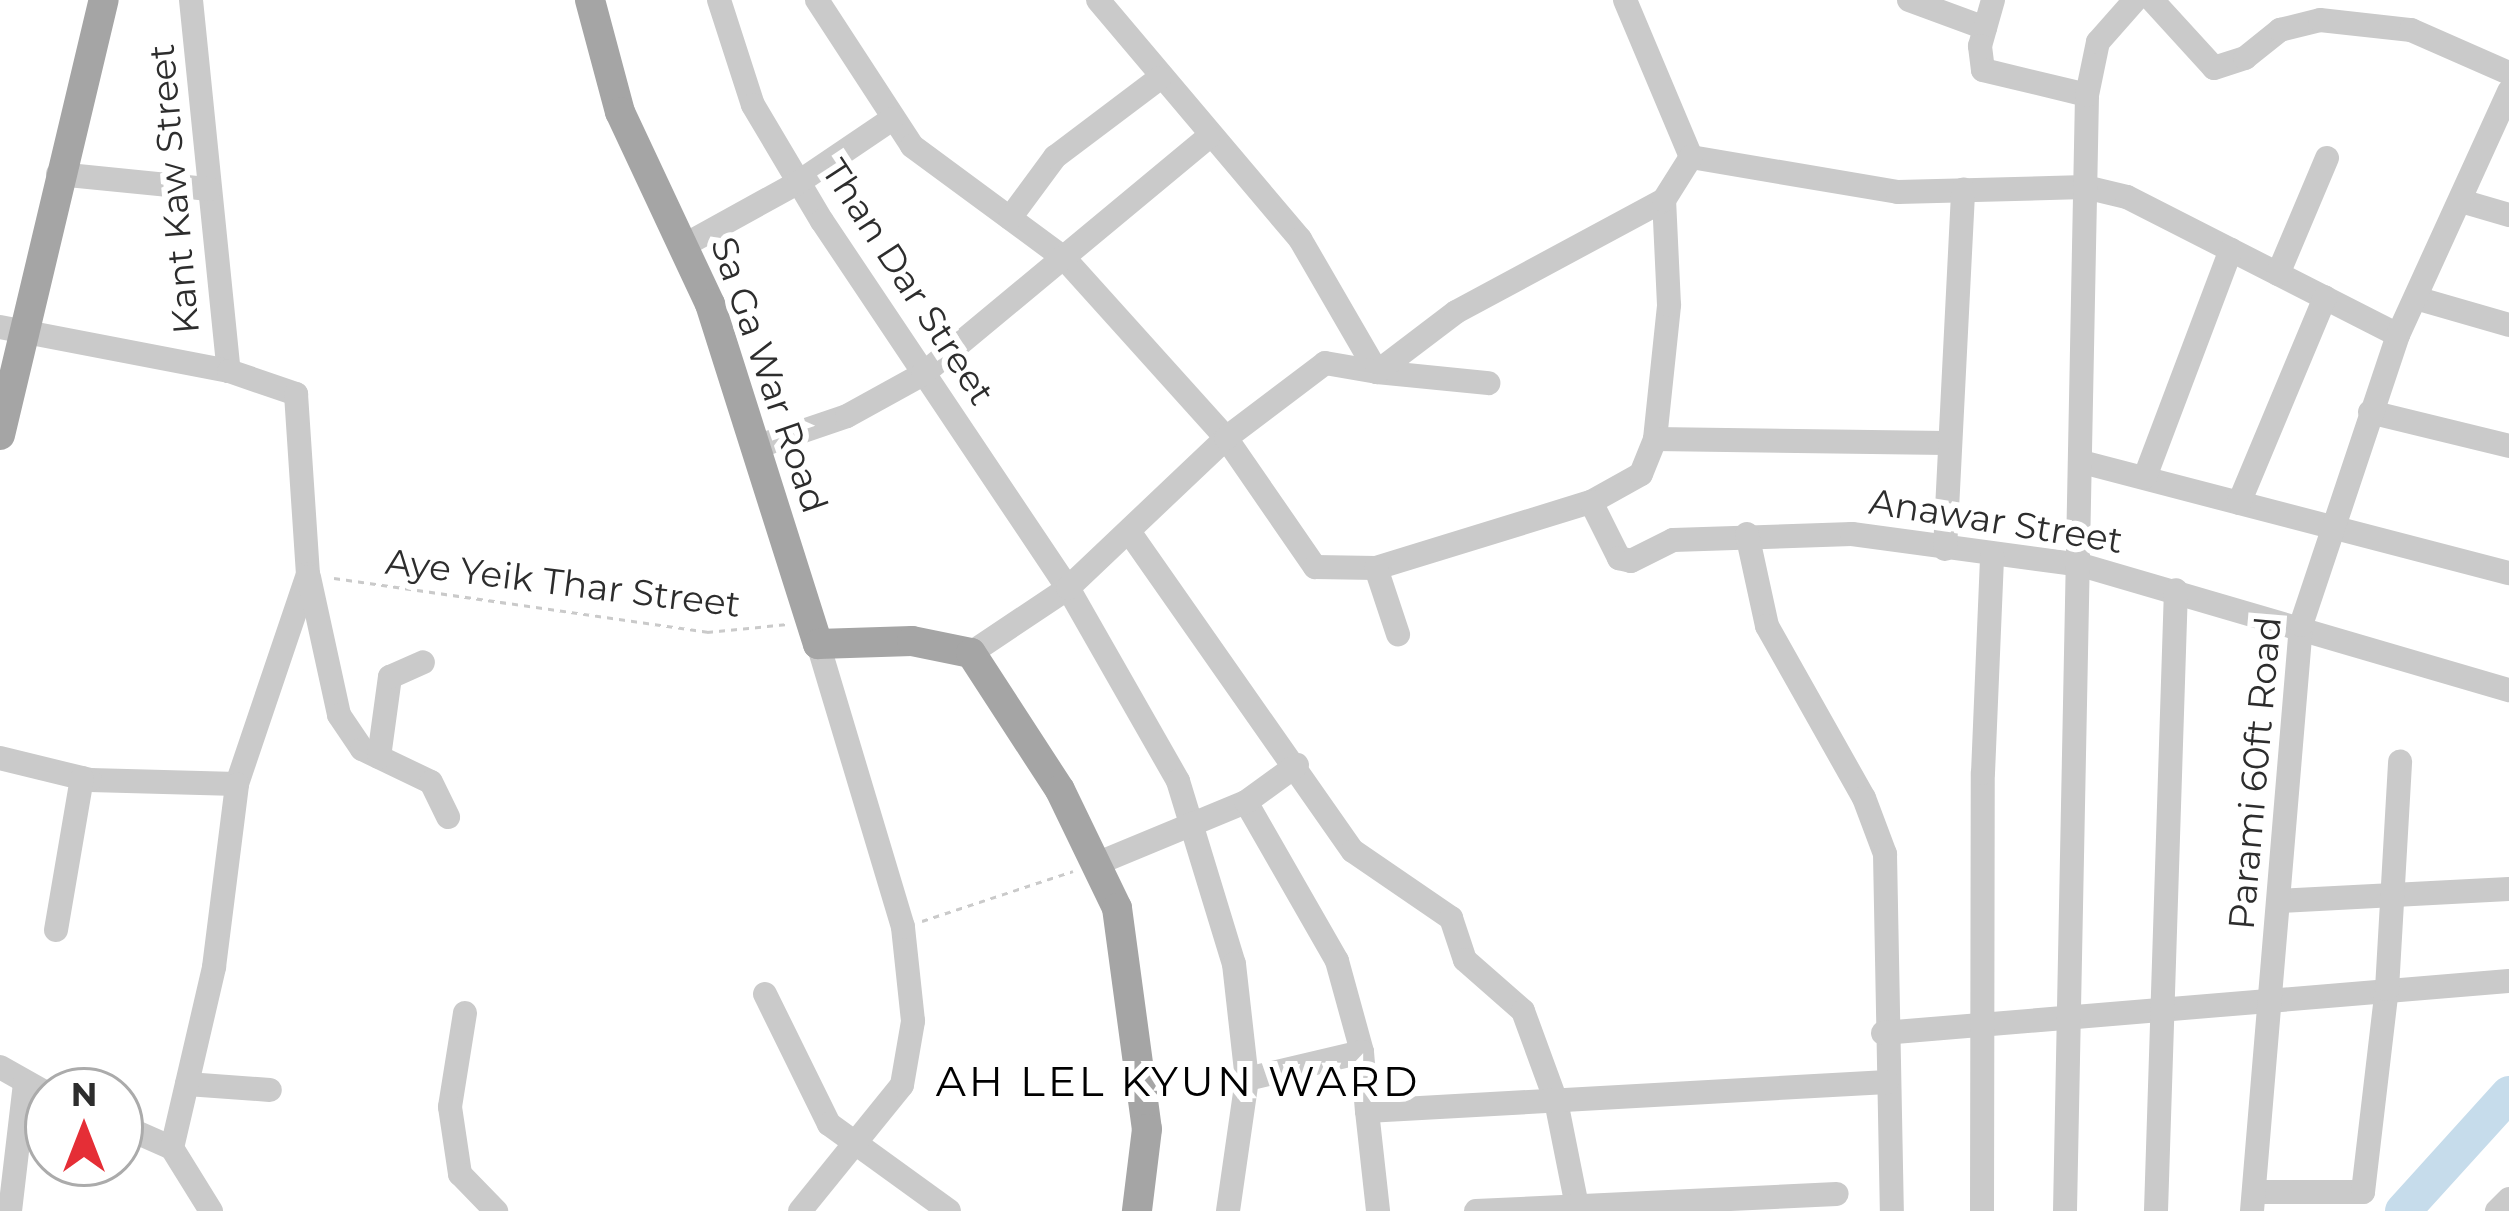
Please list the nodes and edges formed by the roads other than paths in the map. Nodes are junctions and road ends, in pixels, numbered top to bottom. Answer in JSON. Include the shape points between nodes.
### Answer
{"nodes":[{"id":1,"x":104,"y":0,"type":"edge"},
{"id":2,"x":191,"y":0,"type":"edge"},
{"id":3,"x":590,"y":0,"type":"edge"},
{"id":4,"x":719,"y":0,"type":"edge"},
{"id":5,"x":1098,"y":0,"type":"edge"},
{"id":6,"x":1625,"y":0,"type":"edge"},
{"id":7,"x":1909,"y":0,"type":"edge"},
{"id":8,"x":1994,"y":0,"type":"edge"},
{"id":9,"x":2135,"y":0,"type":"edge"},
{"id":10,"x":2152,"y":0,"type":"edge"},
{"id":11,"x":824,"y":2,"type":"edge"},
{"id":12,"x":1985,"y":28,"type":"junction"},
{"id":13,"x":2509,"y":73,"type":"edge"},
{"id":14,"x":1160,"y":78,"type":"junction"},
{"id":15,"x":2509,"y":92,"type":"edge"},
{"id":16,"x":2086,"y":95,"type":"junction"},
{"id":17,"x":892,"y":118,"type":"junction"},
{"id":18,"x":1208,"y":137,"type":"junction"},
{"id":19,"x":1691,"y":157,"type":"junction"},
{"id":20,"x":2327,"y":158,"type":"dead end"},
{"id":21,"x":58,"y":174,"type":"junction"},
{"id":22,"x":799,"y":182,"type":"junction"},
{"id":23,"x":2085,"y":187,"type":"junction"},
{"id":24,"x":209,"y":189,"type":"junction"},
{"id":25,"x":1963,"y":189,"type":"junction"},
{"id":26,"x":1664,"y":200,"type":"junction"},
{"id":27,"x":2461,"y":200,"type":"junction"},
{"id":28,"x":2509,"y":215,"type":"edge"},
{"id":29,"x":1010,"y":218,"type":"junction"},
{"id":30,"x":683,"y":246,"type":"junction"},
{"id":31,"x":2231,"y":250,"type":"junction"},
{"id":32,"x":1064,"y":257,"type":"junction"},
{"id":33,"x":2278,"y":274,"type":"junction"},
{"id":34,"x":2325,"y":297,"type":"junction"},
{"id":35,"x":2419,"y":299,"type":"junction"},
{"id":36,"x":2509,"y":325,"type":"edge"},
{"id":37,"x":12,"y":331,"type":"edge"},
{"id":38,"x":2398,"y":334,"type":"junction"},
{"id":39,"x":230,"y":371,"type":"junction"},
{"id":40,"x":1377,"y":372,"type":"junction"},
{"id":41,"x":922,"y":374,"type":"junction"},
{"id":42,"x":1488,"y":383,"type":"dead end"},
{"id":43,"x":2370,"y":412,"type":"junction"},
{"id":44,"x":0,"y":435,"type":"edge"},
{"id":45,"x":1226,"y":438,"type":"junction"},
{"id":46,"x":1655,"y":439,"type":"junction"},
{"id":47,"x":1946,"y":443,"type":"junction"},
{"id":48,"x":2509,"y":446,"type":"edge"},
{"id":49,"x":756,"y":447,"type":"junction"},
{"id":50,"x":2082,"y":462,"type":"junction"},
{"id":51,"x":2145,"y":477,"type":"junction"},
{"id":52,"x":1591,"y":502,"type":"junction"},
{"id":53,"x":2239,"y":503,"type":"junction"},
{"id":54,"x":2328,"y":525,"type":"junction"},
{"id":55,"x":1130,"y":533,"type":"junction"},
{"id":56,"x":1747,"y":534,"type":"junction"},
{"id":57,"x":1946,"y":549,"type":"junction"},
{"id":58,"x":1992,"y":556,"type":"junction"},
{"id":59,"x":2081,"y":565,"type":"junction"},
{"id":60,"x":1376,"y":568,"type":"junction"},
{"id":61,"x":2509,"y":573,"type":"edge"},
{"id":62,"x":308,"y":574,"type":"junction"},
{"id":63,"x":1068,"y":588,"type":"junction"},
{"id":64,"x":2176,"y":590,"type":"junction"},
{"id":65,"x":2301,"y":625,"type":"junction"},
{"id":66,"x":814,"y":631,"type":"junction"},
{"id":67,"x":1398,"y":634,"type":"dead end"},
{"id":68,"x":971,"y":653,"type":"junction"},
{"id":69,"x":423,"y":662,"type":"dead end"},
{"id":70,"x":2509,"y":690,"type":"edge"},
{"id":71,"x":379,"y":757,"type":"junction"},
{"id":72,"x":0,"y":758,"type":"edge"},
{"id":73,"x":2400,"y":761,"type":"dead end"},
{"id":74,"x":1297,"y":765,"type":"junction"},
{"id":75,"x":82,"y":778,"type":"junction"},
{"id":76,"x":237,"y":784,"type":"junction"},
{"id":77,"x":1246,"y":802,"type":"junction"},
{"id":78,"x":448,"y":817,"type":"dead end"},
{"id":79,"x":1190,"y":825,"type":"junction"},
{"id":80,"x":1096,"y":864,"type":"junction"},
{"id":81,"x":2392,"y":889,"type":"junction"},
{"id":82,"x":2509,"y":889,"type":"edge"},
{"id":83,"x":2279,"y":901,"type":"junction"},
{"id":84,"x":56,"y":930,"type":"dead end"},
{"id":85,"x":2509,"y":981,"type":"edge"},
{"id":86,"x":2387,"y":989,"type":"junction"},
{"id":87,"x":765,"y":994,"type":"dead end"},
{"id":88,"x":2270,"y":1004,"type":"junction"},
{"id":89,"x":2164,"y":1012,"type":"junction"},
{"id":90,"x":465,"y":1013,"type":"dead end"},
{"id":91,"x":2065,"y":1019,"type":"junction"},
{"id":92,"x":1982,"y":1025,"type":"junction"},
{"id":93,"x":1883,"y":1033,"type":"junction"},
{"id":94,"x":1362,"y":1052,"type":"junction"},
{"id":95,"x":1246,"y":1079,"type":"junction"},
{"id":96,"x":1887,"y":1082,"type":"junction"},
{"id":97,"x":187,"y":1084,"type":"junction"},
{"id":98,"x":270,"y":1090,"type":"dead end"},
{"id":99,"x":1556,"y":1101,"type":"junction"},
{"id":100,"x":1367,"y":1111,"type":"junction"},
{"id":101,"x":144,"y":1136,"type":"edge"},
{"id":102,"x":24,"y":1145,"type":"edge"},
{"id":103,"x":172,"y":1148,"type":"junction"},
{"id":104,"x":856,"y":1149,"type":"junction"},
{"id":105,"x":1837,"y":1194,"type":"dead end"},
{"id":106,"x":2509,"y":1198,"type":"edge"},
{"id":107,"x":2253,"y":1202,"type":"edge"},
{"id":108,"x":1578,"y":1208,"type":"edge"},
{"id":109,"x":10,"y":1211,"type":"edge"},
{"id":110,"x":211,"y":1211,"type":"edge"},
{"id":111,"x":496,"y":1211,"type":"edge"},
{"id":112,"x":800,"y":1211,"type":"edge"},
{"id":113,"x":949,"y":1211,"type":"edge"},
{"id":114,"x":1136,"y":1211,"type":"edge"},
{"id":115,"x":1228,"y":1211,"type":"edge"},
{"id":116,"x":1378,"y":1211,"type":"edge"},
{"id":117,"x":1476,"y":1211,"type":"edge"},
{"id":118,"x":1892,"y":1211,"type":"edge"},
{"id":119,"x":1982,"y":1211,"type":"edge"},
{"id":120,"x":2065,"y":1211,"type":"edge"},
{"id":121,"x":2156,"y":1211,"type":"edge"},
{"id":122,"x":2497,"y":1211,"type":"edge"}],
"edges":[{"from":1,"to":21,"type":"main road"},
{"from":2,"to":24,"type":"street","name":"Kant Kaw Street"},
{"from":3,"to":30,"type":"main road","name":"Sa Ga War Road","via":[[620,112]]},
{"from":4,"to":22,"type":"street","name":"Than Dar Street","via":[[753,105]]},
{"from":5,"to":14,"type":"street"},
{"from":6,"to":19,"type":"street"},
{"from":7,"to":12,"type":"street"},
{"from":8,"to":12,"type":"street"},
{"from":9,"to":16,"type":"street","via":[[2098,42]]},
{"from":10,"to":13,"type":"street","via":[[2214,68],[2245,58],[2280,30],[2320,20],[2410,30]]},
{"from":11,"to":17,"type":"street"},
{"from":12,"to":16,"type":"street","via":[[1983,70]]},
{"from":14,"to":18,"type":"street"},
{"from":14,"to":29,"type":"street","via":[[1055,157]]},
{"from":15,"to":27,"type":"street","name":"Parami 60ft Road"},
{"from":16,"to":23,"type":"street"},
{"from":17,"to":22,"type":"street"},
{"from":17,"to":29,"type":"street","via":[[912,146]]},
{"from":18,"to":32,"type":"street"},
{"from":18,"to":40,"type":"street","via":[[1300,238]]},
{"from":19,"to":25,"type":"street","via":[[1898,192]]},
{"from":19,"to":26,"type":"street"},
{"from":20,"to":33,"type":"street"},
{"from":21,"to":24,"type":"street"},
{"from":21,"to":37,"type":"main road"},
{"from":22,"to":30,"type":"street"},
{"from":22,"to":41,"type":"street","name":"Than Dar Street"},
{"from":23,"to":25,"type":"street"},
{"from":23,"to":31,"type":"street","via":[[2127,197]]},
{"from":23,"to":50,"type":"street"},
{"from":24,"to":39,"type":"street","name":"Kant Kaw Street"},
{"from":25,"to":47,"type":"street"},
{"from":26,"to":40,"type":"street","via":[[1456,312]]},
{"from":26,"to":46,"type":"street","via":[[1669,305]]},
{"from":27,"to":28,"type":"street"},
{"from":27,"to":35,"type":"street","name":"Parami 60ft Road"},
{"from":29,"to":32,"type":"street"},
{"from":30,"to":49,"type":"main road","name":"Sa Ga War Road"},
{"from":31,"to":33,"type":"street"},
{"from":31,"to":51,"type":"street"},
{"from":32,"to":41,"type":"street"},
{"from":32,"to":45,"type":"street"},
{"from":33,"to":34,"type":"street"},
{"from":34,"to":38,"type":"street"},
{"from":34,"to":53,"type":"street"},
{"from":35,"to":36,"type":"street"},
{"from":35,"to":38,"type":"street","name":"Parami 60ft Road"},
{"from":37,"to":39,"type":"street"},
{"from":37,"to":44,"type":"main road"},
{"from":38,"to":43,"type":"street","name":"Parami 60ft Road"},
{"from":39,"to":62,"type":"street","via":[[298,398]]},
{"from":40,"to":42,"type":"street"},
{"from":40,"to":45,"type":"street","via":[[1325,363]]},
{"from":41,"to":49,"type":"street","via":[[848,416]]},
{"from":41,"to":63,"type":"street","name":"Than Dar Street"},
{"from":43,"to":48,"type":"street"},
{"from":43,"to":54,"type":"street","name":"Parami 60ft Road"},
{"from":45,"to":55,"type":"street"},
{"from":45,"to":60,"type":"street","via":[[1315,567]]},
{"from":46,"to":47,"type":"street"},
{"from":46,"to":52,"type":"street","via":[[1641,474]]},
{"from":47,"to":57,"type":"street"},
{"from":49,"to":66,"type":"main road","name":"Sa Ga War Road"},
{"from":50,"to":51,"type":"street"},
{"from":50,"to":59,"type":"street"},
{"from":51,"to":53,"type":"street"},
{"from":52,"to":56,"type":"street","name":"Anawar Street","via":[[1619,558],[1631,561],[1673,540]]},
{"from":52,"to":60,"type":"street"},
{"from":53,"to":54,"type":"street"},
{"from":54,"to":61,"type":"street"},
{"from":54,"to":65,"type":"street","name":"Parami 60ft Road"},
{"from":55,"to":63,"type":"street"},
{"from":55,"to":74,"type":"street"},
{"from":56,"to":57,"type":"street","name":"Anawar Street","via":[[1852,534]]},
{"from":56,"to":93,"type":"street","via":[[1767,626],[1864,798],[1885,854]]},
{"from":57,"to":58,"type":"street","name":"Anawar Street"},
{"from":58,"to":59,"type":"street","name":"Anawar Street"},
{"from":58,"to":92,"type":"street"},
{"from":59,"to":64,"type":"street","name":"Anawar Street"},
{"from":59,"to":91,"type":"street"},
{"from":60,"to":67,"type":"street"},
{"from":62,"to":71,"type":"street","via":[[339,716],[362,749]]},
{"from":62,"to":76,"type":"street"},
{"from":63,"to":68,"type":"street"},
{"from":63,"to":79,"type":"street","name":"Than Dar Street","via":[[1178,781]]},
{"from":64,"to":65,"type":"street","name":"Anawar Street"},
{"from":64,"to":89,"type":"street"},
{"from":65,"to":70,"type":"street","name":"Anawar Street"},
{"from":65,"to":83,"type":"street","name":"Parami 60ft Road"},
{"from":66,"to":68,"type":"main road"},
{"from":66,"to":104,"type":"street","via":[[903,927],[913,1021],[902,1085]]},
{"from":68,"to":80,"type":"main road","via":[[1060,790]]},
{"from":69,"to":71,"type":"street","via":[[390,677]]},
{"from":71,"to":78,"type":"street","via":[[431,782]]},
{"from":72,"to":75,"type":"street"},
{"from":73,"to":81,"type":"street"},
{"from":74,"to":77,"type":"street"},
{"from":74,"to":99,"type":"street","via":[[1353,851],[1451,918],[1465,960],[1523,1011]]},
{"from":75,"to":76,"type":"street"},
{"from":75,"to":84,"type":"street"},
{"from":76,"to":97,"type":"street","via":[[214,968]]},
{"from":77,"to":79,"type":"street"},
{"from":77,"to":94,"type":"street","via":[[1337,961]]},
{"from":79,"to":80,"type":"street"},
{"from":79,"to":95,"type":"street","name":"Than Dar Street","via":[[1234,964]]},
{"from":80,"to":114,"type":"main road","via":[[1117,908],[1147,1129]]},
{"from":81,"to":82,"type":"street"},
{"from":81,"to":83,"type":"street"},
{"from":81,"to":86,"type":"street"},
{"from":83,"to":88,"type":"street","name":"Parami 60ft Road"},
{"from":85,"to":86,"type":"street"},
{"from":86,"to":88,"type":"street"},
{"from":86,"to":107,"type":"street","via":[[2363,1192]]},
{"from":87,"to":104,"type":"street","via":[[830,1124]]},
{"from":88,"to":89,"type":"street"},
{"from":88,"to":107,"type":"street","name":"Parami 60ft Road"},
{"from":89,"to":91,"type":"street"},
{"from":89,"to":121,"type":"street"},
{"from":90,"to":111,"type":"street","via":[[450,1107],[460,1174]]},
{"from":91,"to":92,"type":"street"},
{"from":91,"to":120,"type":"street"},
{"from":92,"to":93,"type":"street"},
{"from":92,"to":119,"type":"street"},
{"from":93,"to":96,"type":"street"},
{"from":94,"to":95,"type":"street"},
{"from":94,"to":100,"type":"street"},
{"from":95,"to":115,"type":"street","name":"Than Dar Street"},
{"from":96,"to":99,"type":"street"},
{"from":96,"to":118,"type":"street"},
{"from":97,"to":98,"type":"street"},
{"from":97,"to":103,"type":"street"},
{"from":99,"to":100,"type":"street"},
{"from":99,"to":108,"type":"street"},
{"from":100,"to":116,"type":"street"},
{"from":101,"to":103,"type":"street"},
{"from":102,"to":109,"type":"street"},
{"from":103,"to":110,"type":"street"},
{"from":104,"to":112,"type":"street"},
{"from":104,"to":113,"type":"street"},
{"from":105,"to":108,"type":"street"},
{"from":106,"to":122,"type":"street"},
{"from":108,"to":117,"type":"street"}]}
